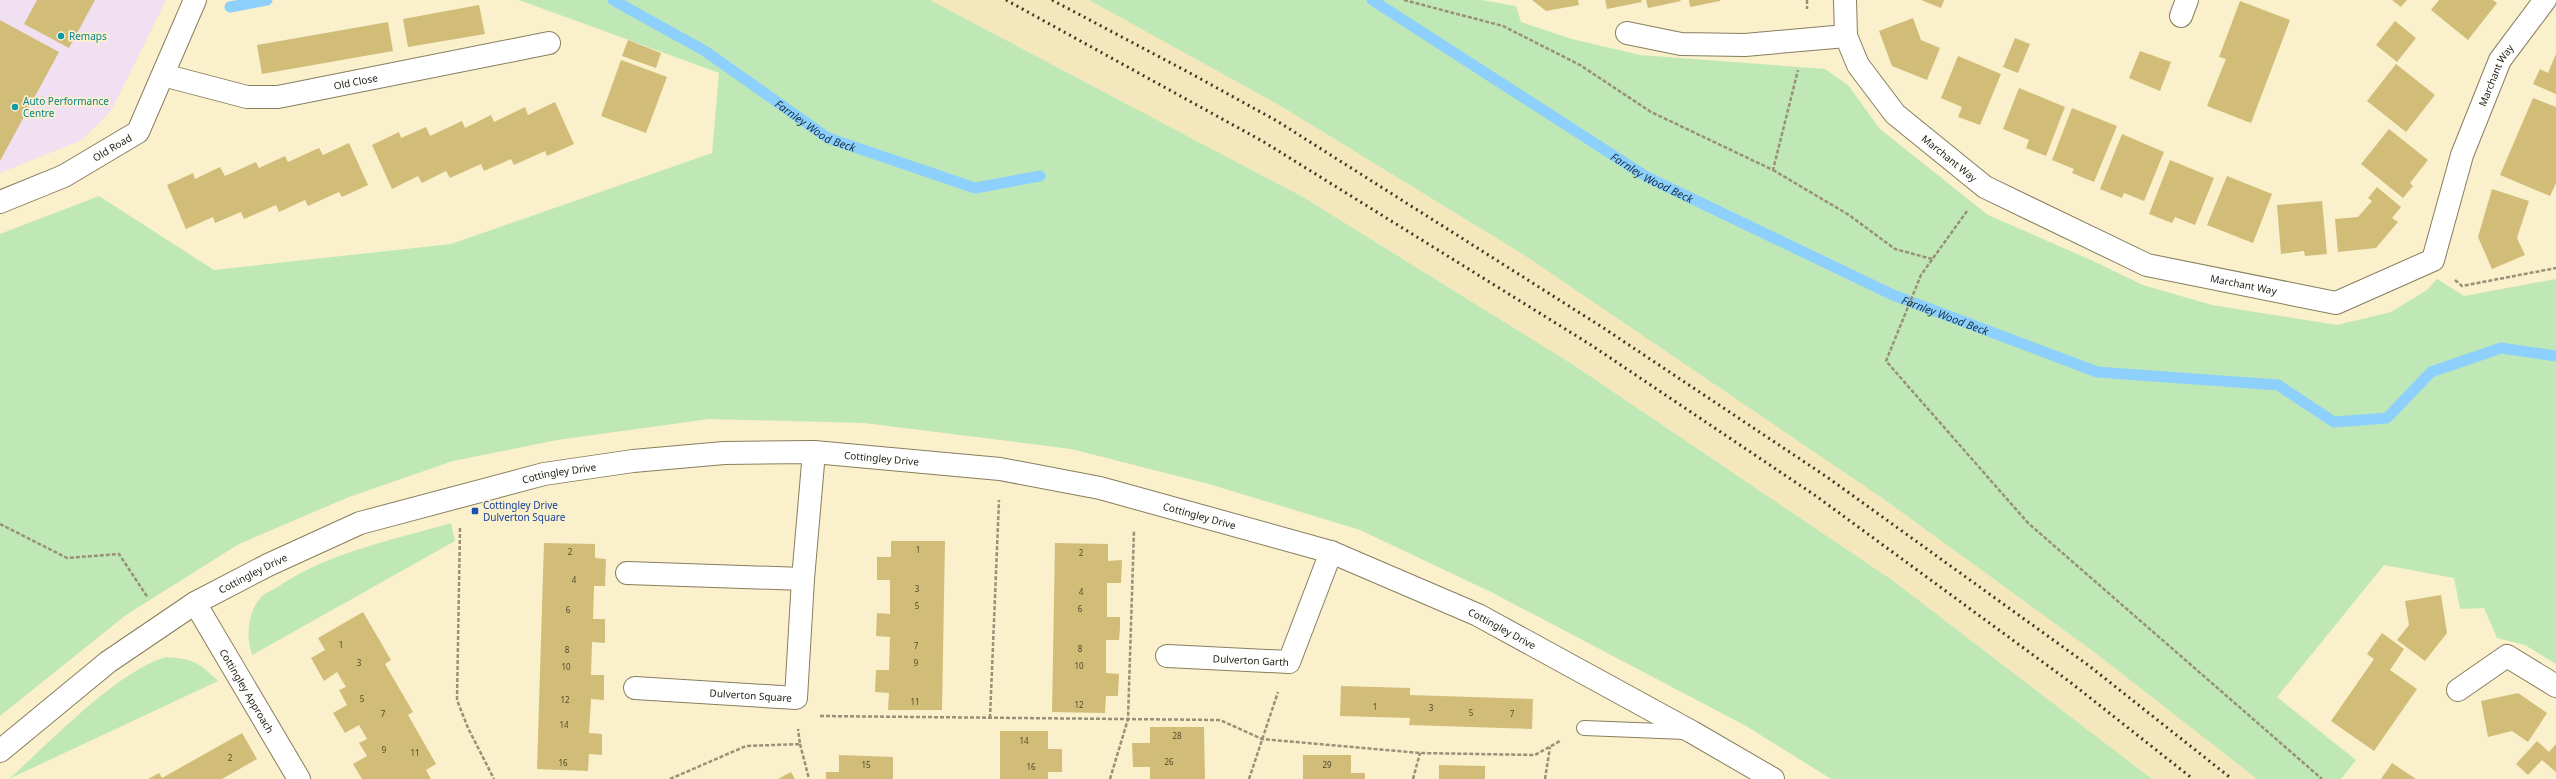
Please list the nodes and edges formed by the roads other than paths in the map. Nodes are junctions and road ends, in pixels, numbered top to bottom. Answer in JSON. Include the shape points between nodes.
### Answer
{"nodes":[{"id":1,"x":195,"y":0,"type":"edge"},
{"id":2,"x":1845,"y":0,"type":"edge"},
{"id":3,"x":2545,"y":0,"type":"edge"},
{"id":4,"x":1627,"y":33,"type":"dead end"},
{"id":5,"x":1846,"y":36,"type":"junction"},
{"id":6,"x":549,"y":43,"type":"dead end"},
{"id":7,"x":163,"y":75,"type":"junction"},
{"id":8,"x":0,"y":202,"type":"edge"},
{"id":9,"x":814,"y":452,"type":"junction"},
{"id":10,"x":1331,"y":552,"type":"junction"},
{"id":11,"x":627,"y":573,"type":"dead end"},
{"id":12,"x":803,"y":579,"type":"junction"},
{"id":13,"x":195,"y":603,"type":"junction"},
{"id":14,"x":1167,"y":656,"type":"dead end"},
{"id":15,"x":2556,"y":686,"type":"edge"},
{"id":16,"x":635,"y":688,"type":"dead end"},
{"id":17,"x":2458,"y":690,"type":"dead end"},
{"id":18,"x":1584,"y":728,"type":"road end"},
{"id":19,"x":1692,"y":732,"type":"junction"},
{"id":20,"x":0,"y":751,"type":"edge"},
{"id":21,"x":299,"y":779,"type":"edge"},
{"id":22,"x":1773,"y":779,"type":"edge"}],
"edges":[{"from":1,"to":7,"type":"street","name":"Old Road"},
{"from":2,"to":5,"type":"street","name":"Marchant Way"},
{"from":3,"to":5,"type":"street","name":"Marchant Way","via":[[2500,60],[2462,155],[2432,260],[2336,303],[2146,265],[1985,187],[1895,114],[1858,65]]},
{"from":4,"to":5,"type":"street","via":[[1681,44],[1744,45]]},
{"from":6,"to":7,"type":"street","name":"Old Close","via":[[278,97],[247,97]]},
{"from":7,"to":8,"type":"street","name":"Old Road","via":[[138,132],[64,176]]},
{"from":9,"to":10,"type":"street","name":"Cottingley Drive","via":[[1000,469],[1100,488]]},
{"from":9,"to":12,"type":"street","name":"Dulverton Square"},
{"from":9,"to":13,"type":"street","name":"Cottingley Drive","via":[[724,453],[633,461],[544,474],[360,523],[268,564]]},
{"from":10,"to":14,"type":"street","name":"Dulverton Garth","via":[[1289,662]]},
{"from":10,"to":19,"type":"street","name":"Cottingley Drive","via":[[1478,615]]},
{"from":11,"to":12,"type":"street"},
{"from":12,"to":16,"type":"street","name":"Dulverton Square","via":[[797,707]]},
{"from":13,"to":20,"type":"street","name":"Cottingley Drive","via":[[108,662]]},
{"from":13,"to":21,"type":"street","name":"Cottingley Approach"},
{"from":15,"to":17,"type":"street","via":[[2507,656]]},
{"from":18,"to":19,"type":"lane"},
{"from":19,"to":22,"type":"street","name":"Cottingley Drive"}]}
